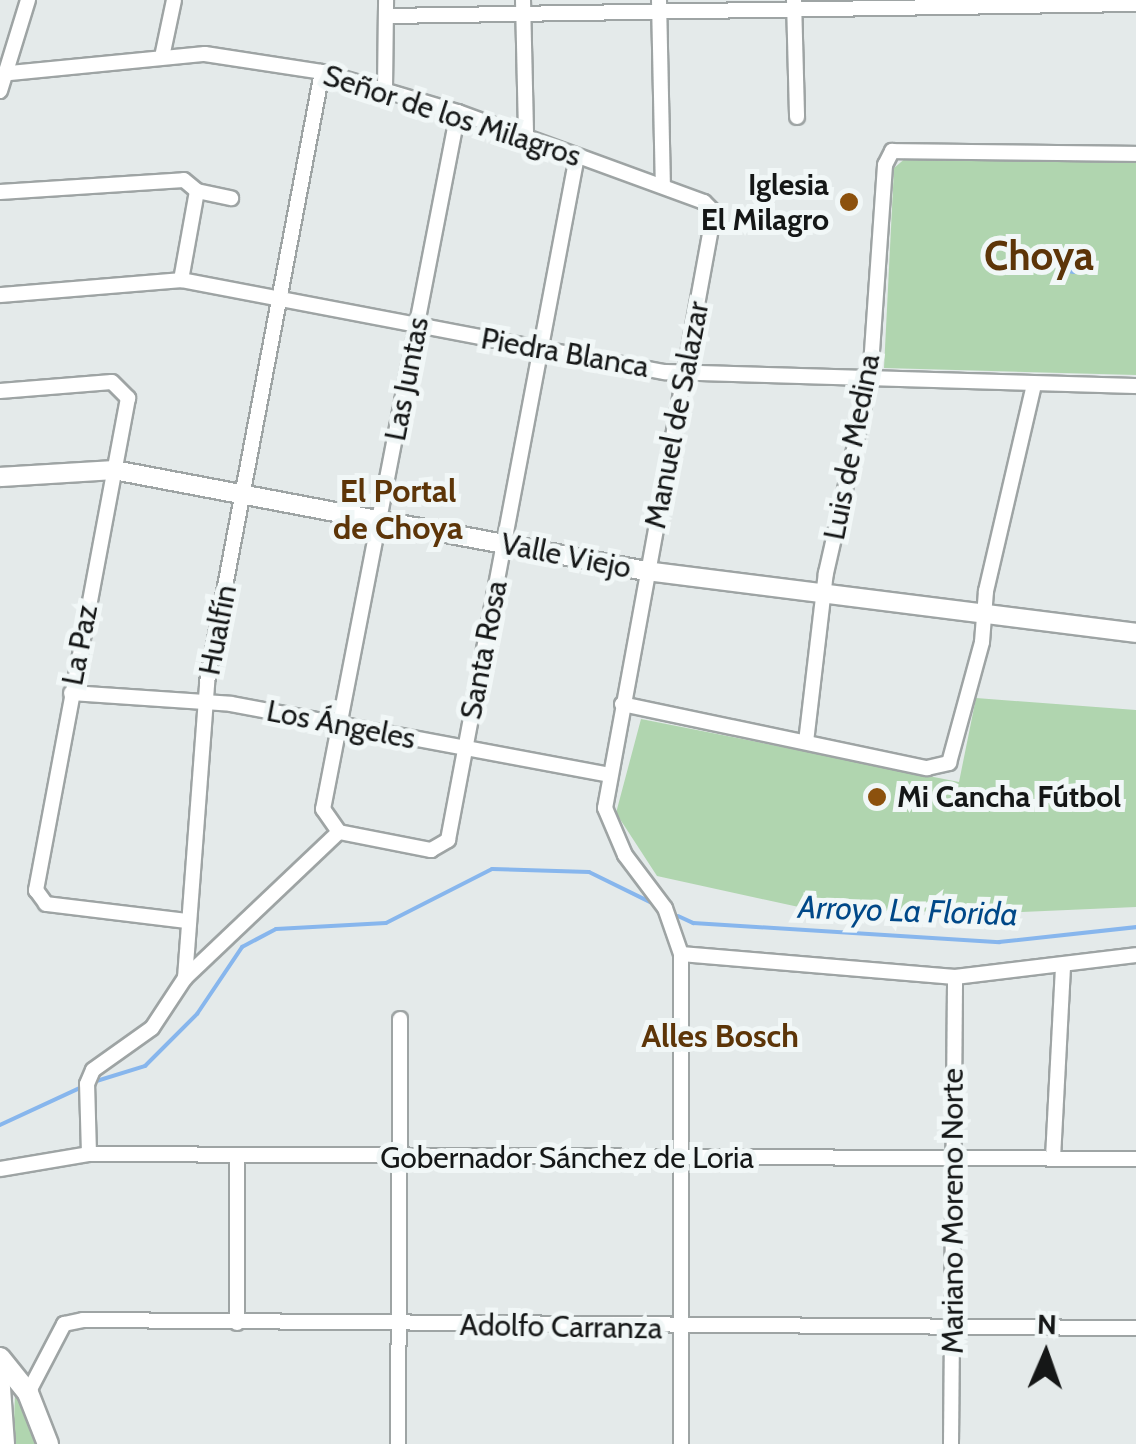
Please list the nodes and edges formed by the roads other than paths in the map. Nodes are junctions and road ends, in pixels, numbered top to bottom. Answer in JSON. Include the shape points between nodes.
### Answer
{"nodes":[{"id":1,"x":28,"y":0,"type":"edge"},
{"id":2,"x":174,"y":0,"type":"edge"},
{"id":3,"x":386,"y":0,"type":"edge"},
{"id":4,"x":1066,"y":3,"type":"edge"},
{"id":5,"x":930,"y":4,"type":"edge"},
{"id":6,"x":1136,"y":4,"type":"edge"},
{"id":7,"x":794,"y":5,"type":"edge"},
{"id":8,"x":660,"y":6,"type":"edge"},
{"id":9,"x":523,"y":7,"type":"edge"},
{"id":10,"x":386,"y":16,"type":"junction"},
{"id":11,"x":162,"y":57,"type":"junction"},
{"id":12,"x":322,"y":72,"type":"junction"},
{"id":13,"x":4,"y":73,"type":"edge"},
{"id":14,"x":385,"y":88,"type":"junction"},
{"id":15,"x":0,"y":91,"type":"edge"},
{"id":16,"x":458,"y":112,"type":"junction"},
{"id":17,"x":797,"y":117,"type":"dead end"},
{"id":18,"x":526,"y":136,"type":"junction"},
{"id":19,"x":1136,"y":154,"type":"edge"},
{"id":20,"x":577,"y":156,"type":"junction"},
{"id":21,"x":663,"y":186,"type":"junction"},
{"id":22,"x":197,"y":191,"type":"junction"},
{"id":23,"x":0,"y":192,"type":"edge"},
{"id":24,"x":231,"y":198,"type":"dead end"},
{"id":25,"x":714,"y":212,"type":"joint"},
{"id":26,"x":181,"y":280,"type":"junction"},
{"id":27,"x":0,"y":295,"type":"edge"},
{"id":28,"x":280,"y":299,"type":"junction"},
{"id":29,"x":417,"y":326,"type":"junction"},
{"id":30,"x":542,"y":350,"type":"junction"},
{"id":31,"x":684,"y":371,"type":"junction"},
{"id":32,"x":870,"y":380,"type":"junction"},
{"id":33,"x":1034,"y":384,"type":"junction"},
{"id":34,"x":1136,"y":386,"type":"edge"},
{"id":35,"x":0,"y":391,"type":"edge"},
{"id":36,"x":114,"y":470,"type":"junction"},
{"id":37,"x":0,"y":477,"type":"edge"},
{"id":38,"x":244,"y":495,"type":"junction"},
{"id":39,"x":380,"y":521,"type":"junction"},
{"id":40,"x":504,"y":544,"type":"junction"},
{"id":41,"x":646,"y":571,"type":"junction"},
{"id":42,"x":825,"y":594,"type":"junction"},
{"id":43,"x":984,"y":615,"type":"junction"},
{"id":44,"x":1136,"y":633,"type":"edge"},
{"id":45,"x":71,"y":693,"type":"junction"},
{"id":46,"x":206,"y":703,"type":"junction"},
{"id":47,"x":622,"y":704,"type":"junction"},
{"id":48,"x":340,"y":725,"type":"junction"},
{"id":49,"x":806,"y":742,"type":"junction"},
{"id":50,"x":466,"y":749,"type":"junction"},
{"id":51,"x":609,"y":775,"type":"junction"},
{"id":52,"x":333,"y":827,"type":"junction"},
{"id":53,"x":186,"y":920,"type":"junction"},
{"id":54,"x":681,"y":954,"type":"junction"},
{"id":55,"x":1136,"y":955,"type":"edge"},
{"id":56,"x":1064,"y":967,"type":"junction"},
{"id":57,"x":186,"y":978,"type":"junction"},
{"id":58,"x":955,"y":978,"type":"junction"},
{"id":59,"x":400,"y":1019,"type":"dead end"},
{"id":60,"x":89,"y":1154,"type":"junction"},
{"id":61,"x":237,"y":1155,"type":"junction"},
{"id":62,"x":682,"y":1157,"type":"junction"},
{"id":63,"x":952,"y":1157,"type":"junction"},
{"id":64,"x":1053,"y":1158,"type":"junction"},
{"id":65,"x":399,"y":1159,"type":"junction"},
{"id":66,"x":1136,"y":1159,"type":"edge"},
{"id":67,"x":0,"y":1169,"type":"edge"},
{"id":68,"x":237,"y":1322,"type":"junction"},
{"id":69,"x":398,"y":1324,"type":"junction"},
{"id":70,"x":682,"y":1328,"type":"junction"},
{"id":71,"x":1136,"y":1328,"type":"edge"},
{"id":72,"x":952,"y":1329,"type":"junction"},
{"id":73,"x":1,"y":1359,"type":"edge"},
{"id":74,"x":28,"y":1394,"type":"junction"},
{"id":75,"x":7,"y":1444,"type":"edge"},
{"id":76,"x":48,"y":1444,"type":"edge"},
{"id":77,"x":398,"y":1444,"type":"edge"},
{"id":78,"x":681,"y":1444,"type":"edge"},
{"id":79,"x":951,"y":1444,"type":"edge"}],
"edges":[{"from":1,"to":13,"type":"street"},
{"from":2,"to":11,"type":"street"},
{"from":3,"to":10,"type":"street"},
{"from":4,"to":5,"type":"street"},
{"from":4,"to":6,"type":"street"},
{"from":5,"to":7,"type":"street"},
{"from":7,"to":8,"type":"street"},
{"from":7,"to":17,"type":"street"},
{"from":8,"to":9,"type":"street"},
{"from":8,"to":21,"type":"street"},
{"from":9,"to":10,"type":"street"},
{"from":9,"to":18,"type":"street"},
{"from":10,"to":14,"type":"street"},
{"from":11,"to":12,"type":"street","name":"Señor de los Milagros","via":[[246,58]]},
{"from":11,"to":13,"type":"street","name":"Señor de los Milagros"},
{"from":12,"to":14,"type":"street","name":"Señor de los Milagros"},
{"from":12,"to":28,"type":"street","name":"Hualfín"},
{"from":13,"to":15,"type":"street"},
{"from":14,"to":16,"type":"street","name":"Señor de los Milagros"},
{"from":16,"to":18,"type":"street","name":"Señor de los Milagros"},
{"from":16,"to":29,"type":"street","name":"Las Juntas"},
{"from":18,"to":20,"type":"street","name":"Señor de los Milagros"},
{"from":19,"to":32,"type":"street","name":"Luis de Medina","via":[[892,151],[885,165]]},
{"from":20,"to":21,"type":"street","name":"Señor de los Milagros"},
{"from":20,"to":30,"type":"street","name":"Santa Rosa"},
{"from":21,"to":25,"type":"street","name":"Señor de los Milagros"},
{"from":22,"to":23,"type":"street","via":[[184,180]]},
{"from":22,"to":24,"type":"street"},
{"from":22,"to":26,"type":"street"},
{"from":25,"to":31,"type":"street","name":"Manuel de Salazar"},
{"from":26,"to":27,"type":"street","name":"Piedra Blanca"},
{"from":26,"to":28,"type":"street","name":"Piedra Blanca"},
{"from":28,"to":29,"type":"street","name":"Piedra Blanca"},
{"from":28,"to":38,"type":"street","name":"Hualfín"},
{"from":29,"to":30,"type":"street","name":"Piedra Blanca"},
{"from":29,"to":39,"type":"street","name":"Las Juntas"},
{"from":30,"to":31,"type":"street","name":"Piedra Blanca"},
{"from":30,"to":40,"type":"street","name":"Santa Rosa"},
{"from":31,"to":32,"type":"street","name":"Piedra Blanca"},
{"from":31,"to":41,"type":"street","name":"Manuel de Salazar"},
{"from":32,"to":33,"type":"street","name":"Piedra Blanca"},
{"from":32,"to":42,"type":"street","name":"Luis de Medina"},
{"from":33,"to":34,"type":"street","name":"Piedra Blanca"},
{"from":33,"to":43,"type":"street"},
{"from":35,"to":36,"type":"street","name":"La Paz","via":[[121,385],[128,398]]},
{"from":36,"to":37,"type":"street","name":"Valle Viejo"},
{"from":36,"to":38,"type":"street","name":"Valle Viejo"},
{"from":36,"to":45,"type":"street","name":"La Paz"},
{"from":38,"to":39,"type":"street","name":"Valle Viejo"},
{"from":38,"to":46,"type":"street","name":"Hualfín"},
{"from":39,"to":40,"type":"street","name":"Valle Viejo"},
{"from":39,"to":48,"type":"street","name":"Las Juntas"},
{"from":40,"to":41,"type":"street","name":"Valle Viejo"},
{"from":40,"to":50,"type":"street","name":"Santa Rosa"},
{"from":41,"to":42,"type":"street","name":"Valle Viejo"},
{"from":41,"to":47,"type":"street","name":"Manuel de Salazar"},
{"from":42,"to":43,"type":"street","name":"Valle Viejo"},
{"from":42,"to":49,"type":"street","name":"Luis de Medina"},
{"from":43,"to":44,"type":"street","name":"Valle Viejo"},
{"from":43,"to":49,"type":"street","via":[[950,762],[927,768]]},
{"from":45,"to":46,"type":"street","name":"Los Ángeles"},
{"from":45,"to":53,"type":"street","name":"La Paz","via":[[34,874],[46,904]]},
{"from":46,"to":48,"type":"street","name":"Los Ángeles"},
{"from":46,"to":53,"type":"street","name":"Hualfín"},
{"from":47,"to":49,"type":"street"},
{"from":47,"to":51,"type":"street","name":"Manuel de Salazar"},
{"from":48,"to":50,"type":"street","name":"Los Ángeles"},
{"from":48,"to":52,"type":"street","name":"Las Juntas","via":[[323,808]]},
{"from":50,"to":51,"type":"street","name":"Los Ángeles"},
{"from":50,"to":52,"type":"street","name":"Santa Rosa","via":[[442,848]]},
{"from":51,"to":54,"type":"street","name":"Manuel de Salazar","via":[[606,821],[664,908]]},
{"from":52,"to":57,"type":"street"},
{"from":53,"to":57,"type":"street","name":"Hualfín"},
{"from":54,"to":58,"type":"street"},
{"from":54,"to":62,"type":"street"},
{"from":55,"to":56,"type":"street"},
{"from":56,"to":58,"type":"street"},
{"from":56,"to":64,"type":"street"},
{"from":57,"to":60,"type":"street","via":[[152,1028],[93,1070],[87,1084]]},
{"from":58,"to":63,"type":"street","name":"Mariano Moreno Norte"},
{"from":59,"to":65,"type":"street"},
{"from":60,"to":61,"type":"street","name":"Gobernador Sánchez de Loria"},
{"from":60,"to":67,"type":"street","name":"Gobernador Sánchez de Loria"},
{"from":61,"to":65,"type":"street","name":"Gobernador Sánchez de Loria"},
{"from":61,"to":68,"type":"street"},
{"from":62,"to":63,"type":"street","name":"Gobernador Sánchez de Loria"},
{"from":62,"to":65,"type":"street","name":"Gobernador Sánchez de Loria"},
{"from":62,"to":70,"type":"street"},
{"from":63,"to":64,"type":"street","name":"Gobernador Sánchez de Loria"},
{"from":63,"to":72,"type":"street","name":"Mariano Moreno Norte"},
{"from":64,"to":66,"type":"street","name":"Gobernador Sánchez de Loria"},
{"from":65,"to":69,"type":"street"},
{"from":68,"to":69,"type":"street","name":"Adolfo Carranza"},
{"from":68,"to":74,"type":"street","name":"Adolfo Carranza","via":[[64,1324]]},
{"from":69,"to":70,"type":"street","name":"Adolfo Carranza"},
{"from":69,"to":77,"type":"street"},
{"from":70,"to":72,"type":"street","name":"Adolfo Carranza"},
{"from":70,"to":78,"type":"street"},
{"from":71,"to":72,"type":"street","name":"Adolfo Carranza"},
{"from":72,"to":79,"type":"street","name":"Mariano Moreno Norte"},
{"from":73,"to":74,"type":"main road"},
{"from":73,"to":75,"type":"street"},
{"from":74,"to":76,"type":"main road"}]}
